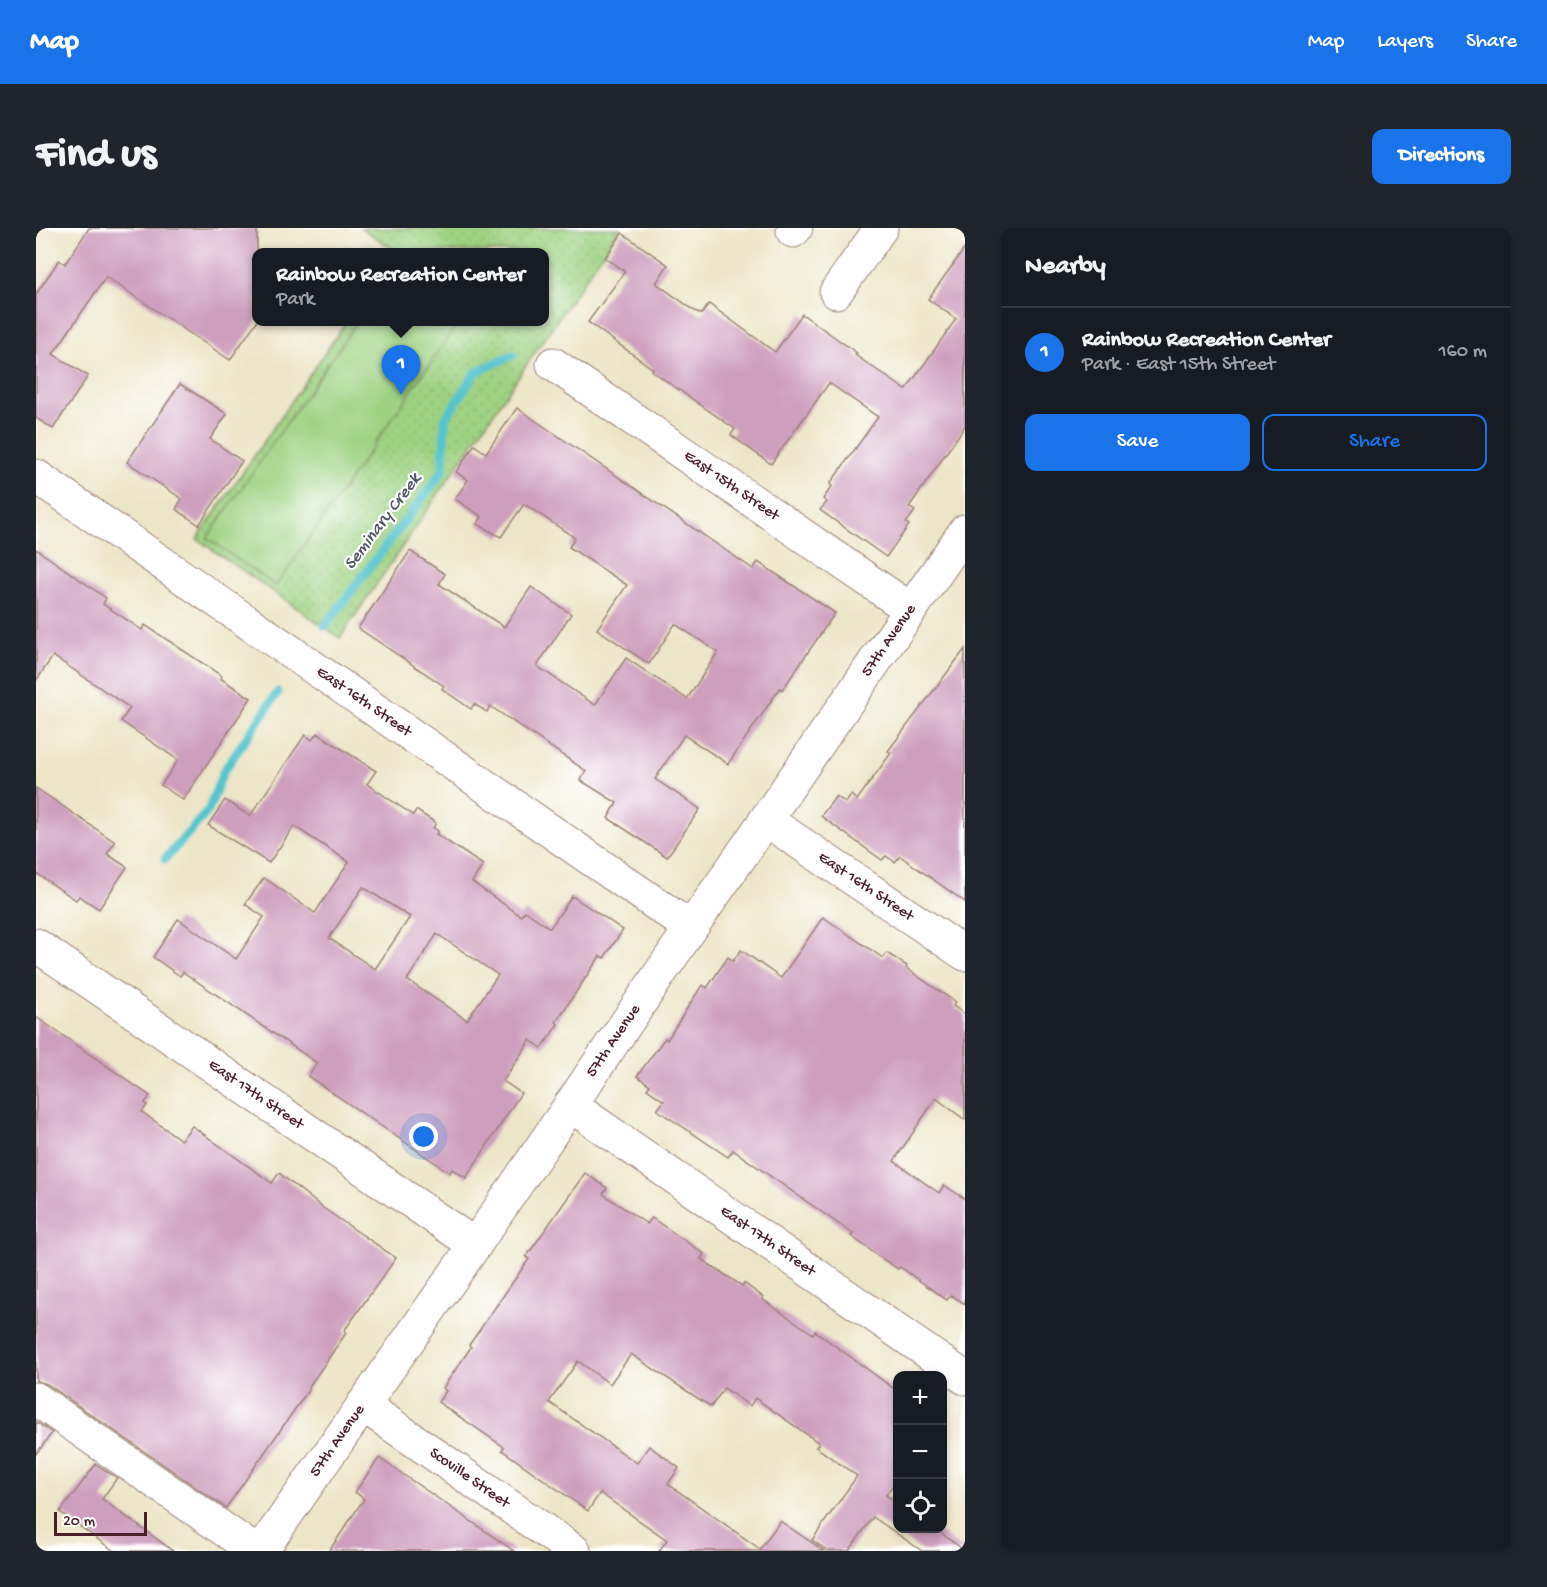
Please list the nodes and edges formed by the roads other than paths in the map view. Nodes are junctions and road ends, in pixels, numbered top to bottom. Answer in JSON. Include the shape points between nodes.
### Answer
{"nodes":[{"id":1,"x":881,"y":228,"type":"edge"},
{"id":2,"x":836,"y":292,"type":"dead end"},
{"id":3,"x":553,"y":364,"type":"dead end"},
{"id":4,"x":36,"y":476,"type":"edge"},
{"id":5,"x":965,"y":531,"type":"edge"},
{"id":6,"x":910,"y":609,"type":"junction"},
{"id":7,"x":766,"y":820,"type":"junction"},
{"id":8,"x":690,"y":928,"type":"junction"},
{"id":9,"x":36,"y":945,"type":"edge"},
{"id":10,"x":965,"y":954,"type":"edge"},
{"id":11,"x":570,"y":1105,"type":"junction"},
{"id":12,"x":475,"y":1245,"type":"junction"},
{"id":13,"x":965,"y":1378,"type":"edge"},
{"id":14,"x":36,"y":1399,"type":"edge"},
{"id":15,"x":363,"y":1406,"type":"junction"},
{"id":16,"x":255,"y":1551,"type":"edge"},
{"id":17,"x":261,"y":1551,"type":"edge"},
{"id":18,"x":574,"y":1551,"type":"edge"}],
"edges":[{"from":1,"to":2,"type":"street"},
{"from":3,"to":6,"type":"street","name":"East 15th Street"},
{"from":4,"to":8,"type":"street","name":"East 16th Street"},
{"from":5,"to":6,"type":"street","name":"57th Avenue"},
{"from":6,"to":7,"type":"street","name":"57th Avenue"},
{"from":7,"to":8,"type":"street","name":"57th Avenue"},
{"from":7,"to":10,"type":"street","name":"East 16th Street"},
{"from":8,"to":11,"type":"street","name":"57th Avenue"},
{"from":9,"to":12,"type":"street","name":"East 17th Street"},
{"from":11,"to":12,"type":"street","name":"57th Avenue"},
{"from":11,"to":13,"type":"street","name":"East 17th Street"},
{"from":12,"to":15,"type":"street","name":"57th Avenue"},
{"from":14,"to":16,"type":"street"},
{"from":15,"to":17,"type":"street","name":"57th Avenue"},
{"from":15,"to":18,"type":"street","name":"Scoville Street"}]}
